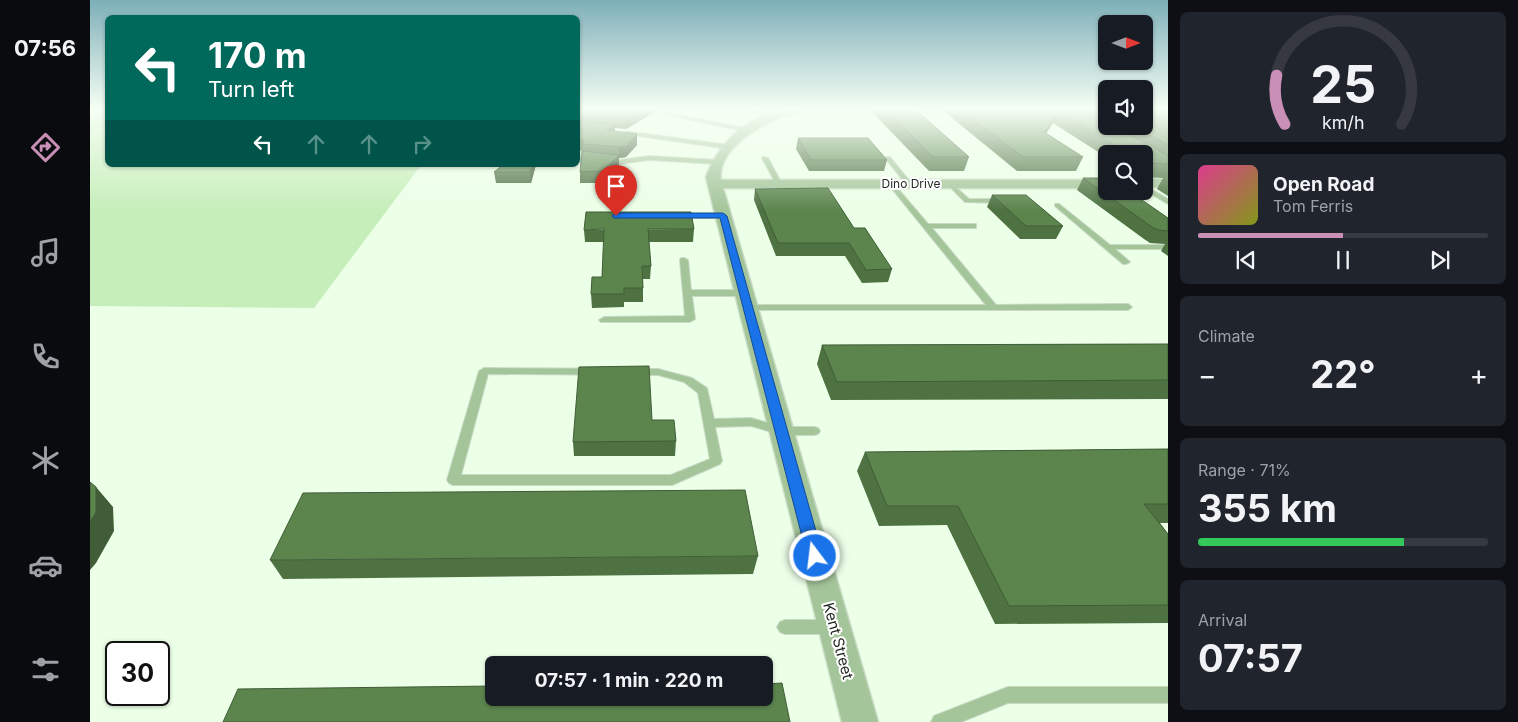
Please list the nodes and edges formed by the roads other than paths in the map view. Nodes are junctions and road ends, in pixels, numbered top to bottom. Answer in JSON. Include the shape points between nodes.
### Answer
{"nodes":[{"id":1,"x":668,"y":143,"type":"edge"},
{"id":2,"x":731,"y":143,"type":"edge"},
{"id":3,"x":723,"y":154,"type":"junction"},
{"id":4,"x":580,"y":158,"type":"edge"},
{"id":5,"x":765,"y":158,"type":"dead end"},
{"id":6,"x":888,"y":158,"type":"edge"},
{"id":7,"x":715,"y":184,"type":"junction"},
{"id":8,"x":778,"y":184,"type":"junction"},
{"id":9,"x":891,"y":184,"type":"junction"},
{"id":10,"x":909,"y":184,"type":"junction"},
{"id":11,"x":950,"y":184,"type":"junction"},
{"id":12,"x":1098,"y":184,"type":"edge"},
{"id":13,"x":1153,"y":184,"type":"edge"},
{"id":14,"x":1168,"y":184,"type":"edge"},
{"id":15,"x":1153,"y":193,"type":"edge"},
{"id":16,"x":1005,"y":201,"type":"edge"},
{"id":17,"x":1168,"y":202,"type":"edge"},
{"id":18,"x":1057,"y":204,"type":"dead end"},
{"id":19,"x":666,"y":216,"type":"edge"},
{"id":20,"x":723,"y":216,"type":"junction"},
{"id":21,"x":926,"y":226,"type":"junction"},
{"id":22,"x":974,"y":226,"type":"dead end"},
{"id":23,"x":1168,"y":247,"type":"edge"},
{"id":24,"x":1108,"y":248,"type":"junction"},
{"id":25,"x":684,"y":260,"type":"dead end"},
{"id":26,"x":1126,"y":262,"type":"dead end"},
{"id":27,"x":687,"y":294,"type":"junction"},
{"id":28,"x":746,"y":301,"type":"junction"},
{"id":29,"x":993,"y":307,"type":"junction"},
{"id":30,"x":1128,"y":307,"type":"dead end"},
{"id":31,"x":604,"y":320,"type":"dead end"},
{"id":32,"x":709,"y":423,"type":"junction"},
{"id":33,"x":782,"y":431,"type":"junction"},
{"id":34,"x":814,"y":431,"type":"dead end"},
{"id":35,"x":784,"y":627,"type":"dead end"},
{"id":36,"x":834,"y":627,"type":"junction"},
{"id":37,"x":1168,"y":695,"type":"edge"},
{"id":38,"x":860,"y":722,"type":"edge"},
{"id":39,"x":940,"y":722,"type":"edge"}],
"edges":[{"from":1,"to":3,"type":"lane"},
{"from":2,"to":3,"type":"street"},
{"from":3,"to":4,"type":"lane","via":[[618,162]]},
{"from":3,"to":7,"type":"street","name":"Kent Street","via":[[713,177]]},
{"from":5,"to":8,"type":"lane"},
{"from":6,"to":10,"type":"lane"},
{"from":7,"to":8,"type":"street","name":"Dino Drive"},
{"from":7,"to":20,"type":"street","name":"Kent Street"},
{"from":8,"to":9,"type":"street","name":"Dino Drive"},
{"from":9,"to":10,"type":"street","name":"Dino Drive"},
{"from":9,"to":21,"type":"lane"},
{"from":10,"to":11,"type":"street","name":"Dino Drive"},
{"from":11,"to":12,"type":"street","name":"Dino Drive","via":[[1002,181]]},
{"from":11,"to":16,"type":"lane","via":[[967,201]]},
{"from":13,"to":14,"type":"street"},
{"from":15,"to":17,"type":"lane"},
{"from":18,"to":24,"type":"lane"},
{"from":19,"to":20,"type":"lane"},
{"from":20,"to":28,"type":"street","name":"Kent Street"},
{"from":21,"to":22,"type":"lane"},
{"from":21,"to":29,"type":"lane"},
{"from":23,"to":24,"type":"lane"},
{"from":24,"to":26,"type":"lane"},
{"from":25,"to":27,"type":"lane"},
{"from":27,"to":28,"type":"lane"},
{"from":27,"to":31,"type":"lane","via":[[690,319]]},
{"from":28,"to":29,"type":"lane"},
{"from":28,"to":33,"type":"street","name":"Kent Street"},
{"from":29,"to":30,"type":"lane"},
{"from":32,"to":32,"type":"lane","via":[[716,462],[672,480],[453,480],[484,371],[658,372],[688,380],[703,390]]},
{"from":32,"to":33,"type":"lane","via":[[751,422]]},
{"from":33,"to":34,"type":"lane"},
{"from":33,"to":36,"type":"street","name":"Kent Street"},
{"from":35,"to":36,"type":"lane"},
{"from":36,"to":38,"type":"street","name":"Kent Street"},
{"from":37,"to":39,"type":"lane","via":[[1008,695]]}]}
